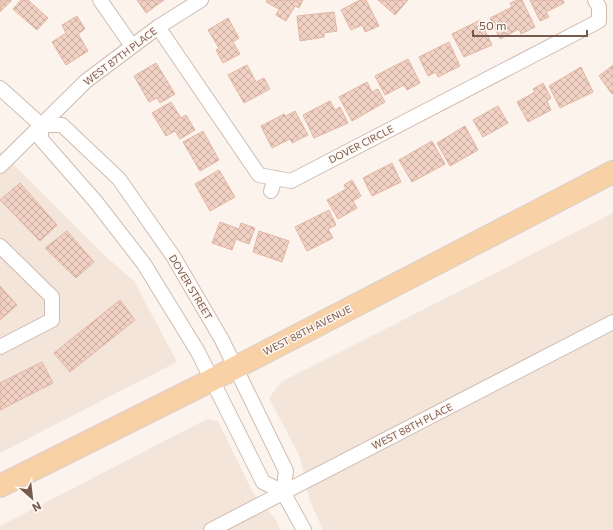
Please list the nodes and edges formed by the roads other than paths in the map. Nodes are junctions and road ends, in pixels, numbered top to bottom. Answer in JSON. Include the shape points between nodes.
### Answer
{"nodes":[{"id":1,"x":100,"y":0,"type":"edge"},
{"id":2,"x":201,"y":0,"type":"edge"},
{"id":3,"x":595,"y":0,"type":"edge"},
{"id":4,"x":158,"y":27,"type":"junction"},
{"id":5,"x":132,"y":46,"type":"junction"},
{"id":6,"x":0,"y":88,"type":"edge"},
{"id":7,"x":44,"y":123,"type":"junction"},
{"id":8,"x":0,"y":166,"type":"edge"},
{"id":9,"x":613,"y":172,"type":"edge"},
{"id":10,"x":275,"y":178,"type":"junction"},
{"id":11,"x":271,"y":191,"type":"dead end"},
{"id":12,"x":0,"y":246,"type":"edge"},
{"id":13,"x":613,"y":322,"type":"edge"},
{"id":14,"x":0,"y":346,"type":"edge"},
{"id":15,"x":236,"y":367,"type":"junction"},
{"id":16,"x":212,"y":380,"type":"junction"},
{"id":17,"x":0,"y":486,"type":"edge"},
{"id":18,"x":283,"y":492,"type":"junction"},
{"id":19,"x":211,"y":530,"type":"edge"},
{"id":20,"x":304,"y":530,"type":"edge"}],
"edges":[{"from":1,"to":5,"type":"street"},
{"from":2,"to":4,"type":"street","name":"WEST 87TH PLACE"},
{"from":3,"to":10,"type":"street","name":"DOVER CIRCLE","via":[[599,8],[599,21],[291,181]]},
{"from":4,"to":5,"type":"street","name":"WEST 87TH PLACE"},
{"from":4,"to":10,"type":"street","name":"DOVER CIRCLE","via":[[259,174]]},
{"from":5,"to":7,"type":"street","name":"WEST 87TH PLACE","via":[[86,81]]},
{"from":6,"to":7,"type":"street"},
{"from":7,"to":8,"type":"street","name":"WEST 87TH PLACE"},
{"from":7,"to":15,"type":"street","name":"DOVER STREET","via":[[62,125],[119,179],[173,256]]},
{"from":7,"to":16,"type":"street","via":[[41,139],[96,202],[144,264],[195,347]]},
{"from":9,"to":15,"type":"main road","name":"WEST 88TH AVENUE"},
{"from":10,"to":11,"type":"street"},
{"from":12,"to":14,"type":"street","via":[[52,297],[52,320]]},
{"from":13,"to":18,"type":"street","name":"WEST 88TH PLACE"},
{"from":15,"to":16,"type":"main road","name":"WEST 88TH AVENUE"},
{"from":15,"to":18,"type":"street","name":"DOVER STREET","via":[[286,471]]},
{"from":16,"to":17,"type":"main road","name":"WEST 88TH AVENUE"},
{"from":16,"to":18,"type":"street","via":[[263,482]]},
{"from":18,"to":19,"type":"street","name":"WEST 88TH PLACE"},
{"from":18,"to":20,"type":"street"}]}
